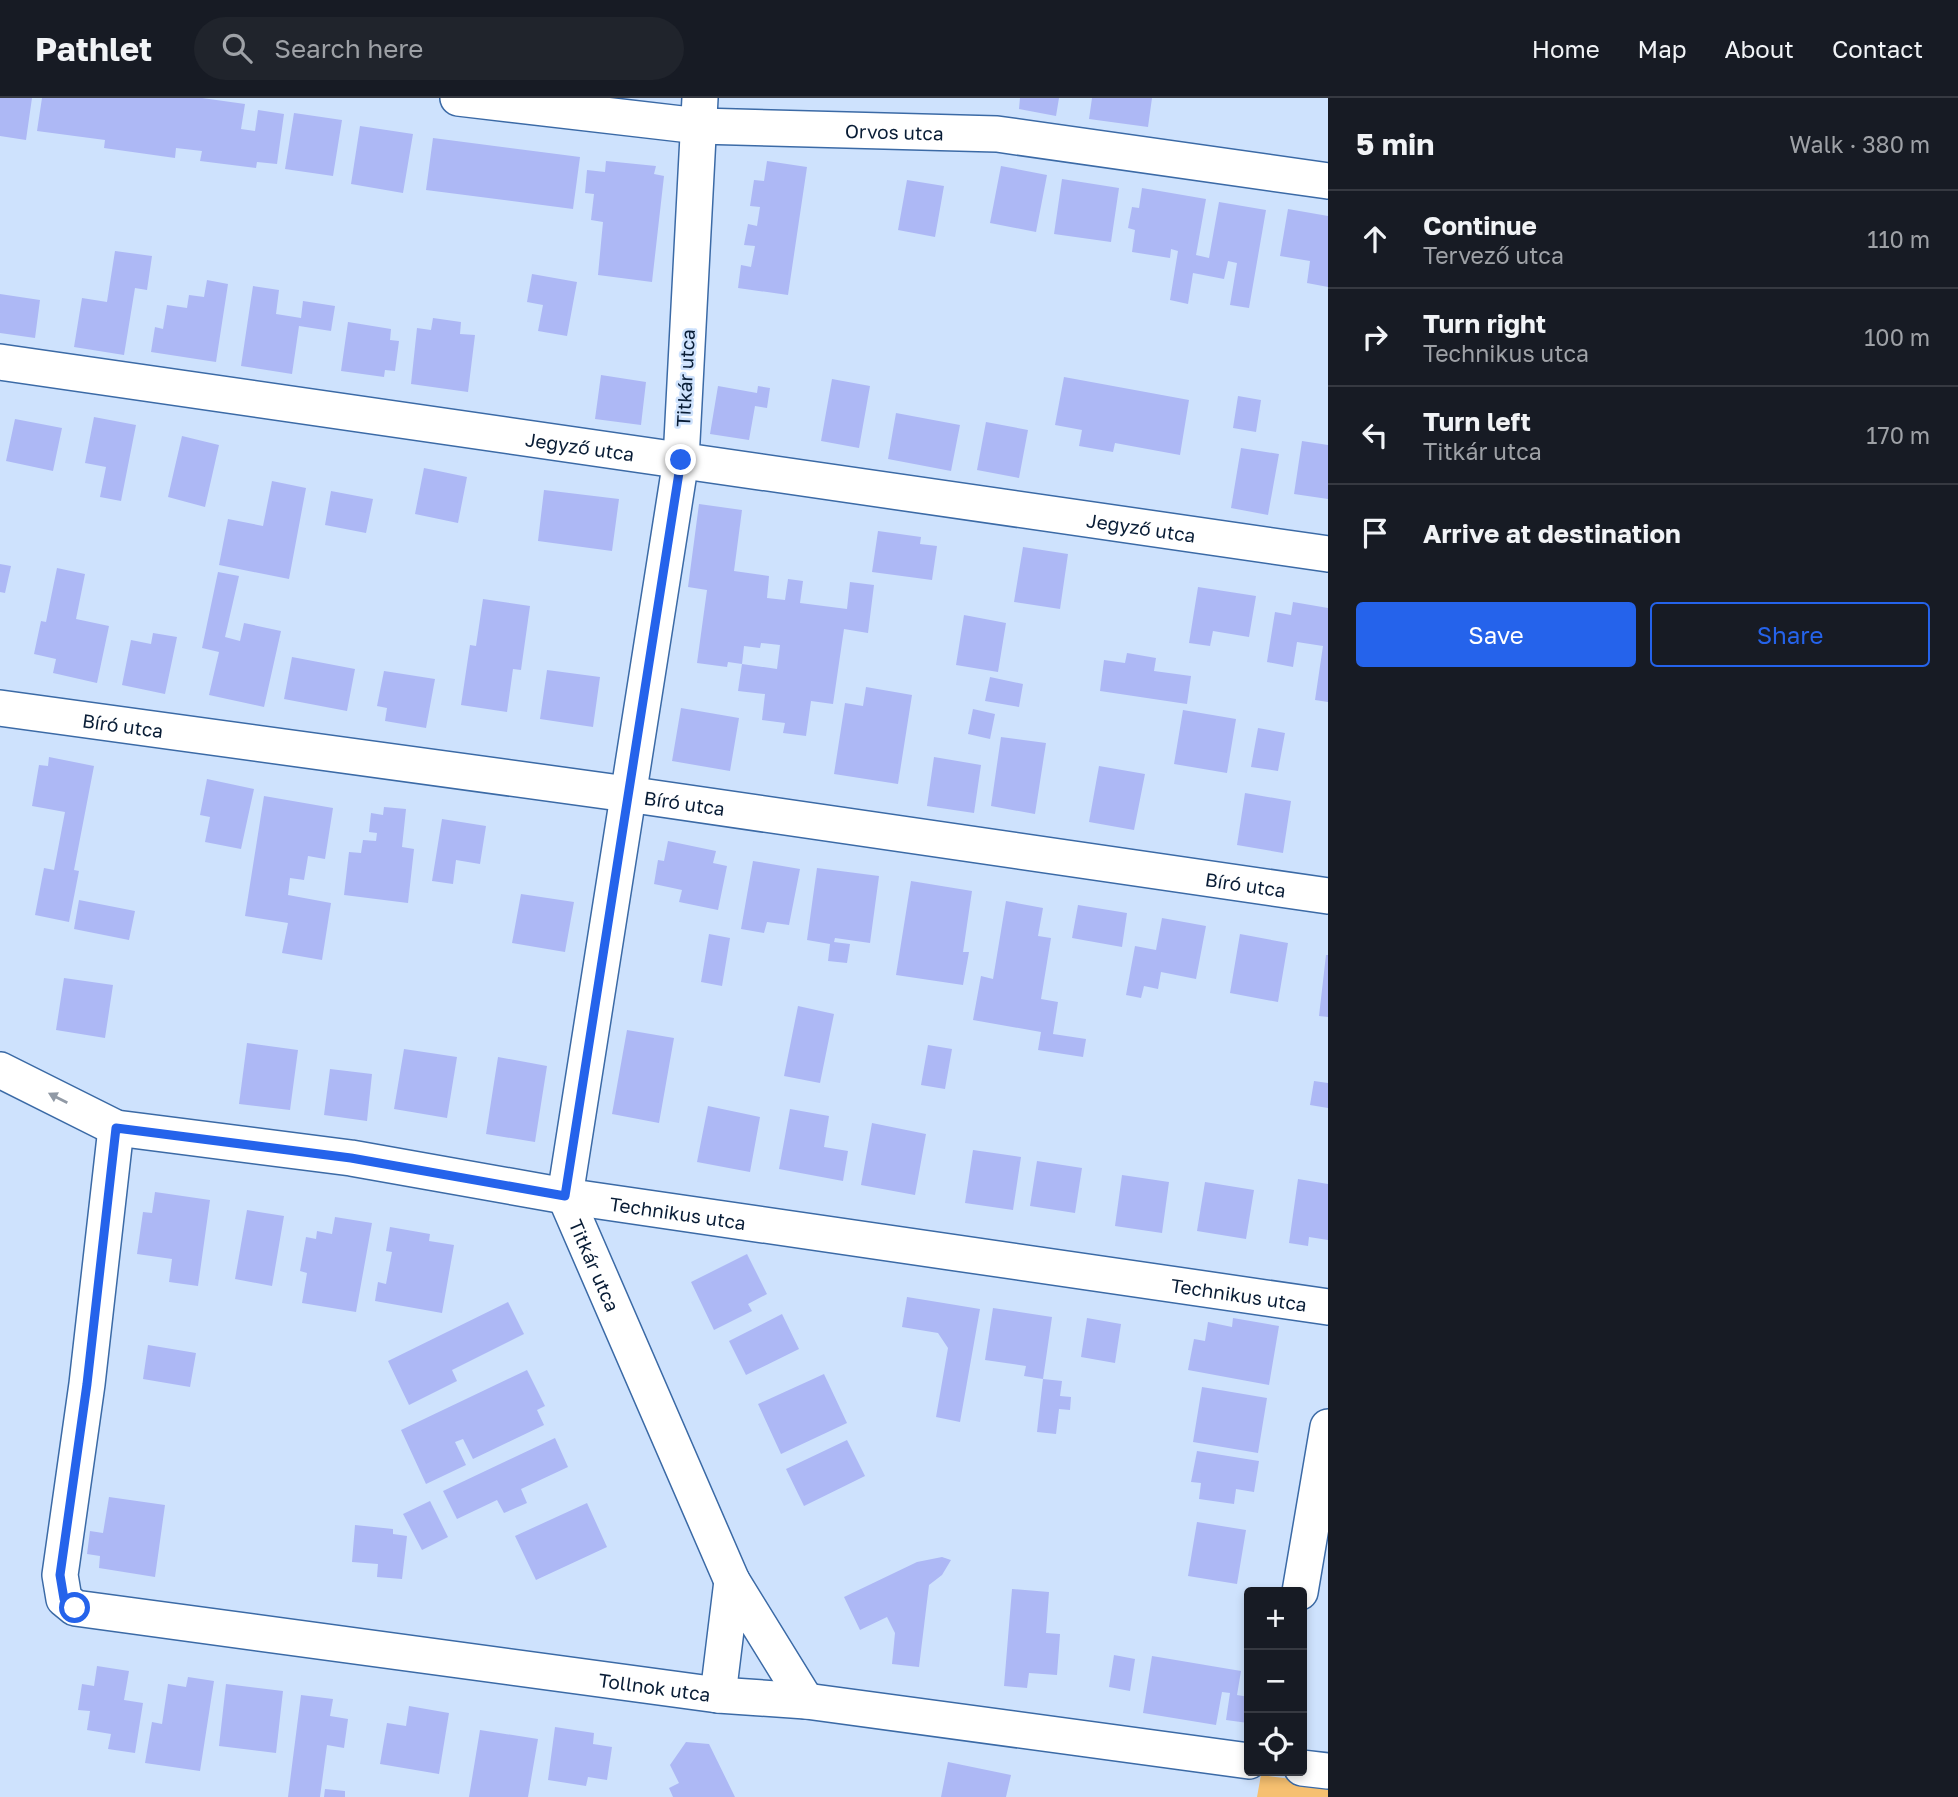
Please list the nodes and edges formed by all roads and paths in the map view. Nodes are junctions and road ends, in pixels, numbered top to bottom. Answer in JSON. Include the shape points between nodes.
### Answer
{"nodes":[{"id":1,"x":458,"y":98,"type":"edge"},
{"id":2,"x":699,"y":112,"type":"edge"},
{"id":3,"x":1328,"y":181,"type":"edge"},
{"id":4,"x":0,"y":362,"type":"edge"},
{"id":5,"x":681,"y":460,"type":"junction"},
{"id":6,"x":1328,"y":554,"type":"edge"},
{"id":7,"x":0,"y":708,"type":"edge"},
{"id":8,"x":627,"y":794,"type":"junction"},
{"id":9,"x":1328,"y":896,"type":"edge"},
{"id":10,"x":0,"y":1070,"type":"edge"},
{"id":11,"x":116,"y":1128,"type":"junction"},
{"id":12,"x":565,"y":1196,"type":"junction"},
{"id":13,"x":1328,"y":1307,"type":"edge"},
{"id":14,"x":1328,"y":1427,"type":"edge"},
{"id":15,"x":732,"y":1581,"type":"junction"},
{"id":16,"x":1301,"y":1587,"type":"edge"},
{"id":17,"x":718,"y":1695,"type":"junction"},
{"id":18,"x":806,"y":1701,"type":"junction"},
{"id":19,"x":1244,"y":1760,"type":"edge"},
{"id":20,"x":1307,"y":1769,"type":"edge"},
{"id":21,"x":1328,"y":1772,"type":"edge"}],
"edges":[{"from":1,"to":2,"type":"street","name":"Orvos utca"},
{"from":2,"to":3,"type":"street","name":"Orvos utca","via":[[997,134]]},
{"from":2,"to":5,"type":"street","name":"Titkár utca"},
{"from":4,"to":5,"type":"street","name":"Jegyző utca"},
{"from":5,"to":6,"type":"street","name":"Jegyző utca"},
{"from":5,"to":8,"type":"street","name":"Titkár utca"},
{"from":7,"to":8,"type":"street","name":"Bíró utca"},
{"from":8,"to":9,"type":"street","name":"Bíró utca"},
{"from":8,"to":12,"type":"street","name":"Titkár utca"},
{"from":11,"to":10,"type":"street","name":"Technikus utca","one_way":true},
{"from":11,"to":12,"type":"street","name":"Technikus utca","via":[[351,1158]]},
{"from":11,"to":17,"type":"street","name":"Tollnok utca","via":[[60,1575],[64,1599],[75,1608],[91,1611]]},
{"from":12,"to":13,"type":"street","name":"Technikus utca"},
{"from":12,"to":15,"type":"street","name":"Titkár utca"},
{"from":14,"to":16,"type":"street"},
{"from":15,"to":17,"type":"street"},
{"from":15,"to":18,"type":"street","name":"Titkár utca"},
{"from":17,"to":18,"type":"street","name":"Tollnok utca"},
{"from":18,"to":19,"type":"street","name":"Tollnok utca"},
{"from":20,"to":21,"type":"street"}]}
